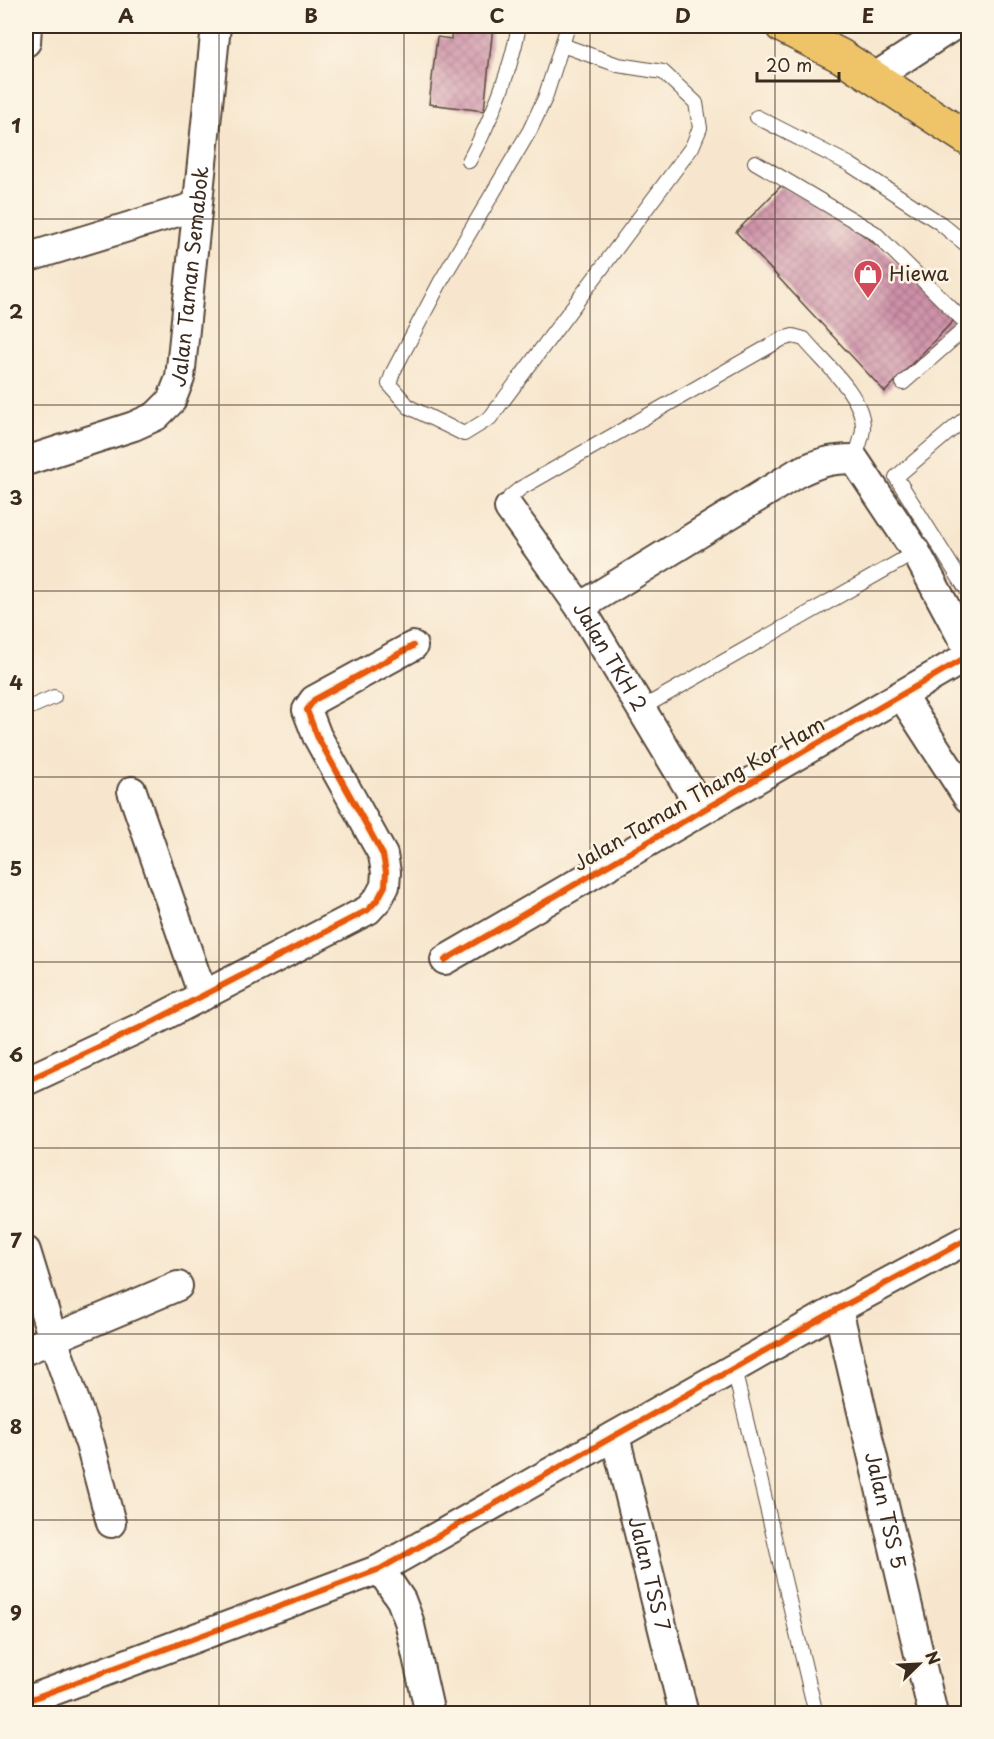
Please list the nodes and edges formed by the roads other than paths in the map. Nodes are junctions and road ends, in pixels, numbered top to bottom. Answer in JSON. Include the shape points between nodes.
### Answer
{"nodes":[{"id":1,"x":27,"y":26,"type":"edge"},
{"id":2,"x":216,"y":26,"type":"edge"},
{"id":3,"x":519,"y":26,"type":"edge"},
{"id":4,"x":568,"y":26,"type":"edge"},
{"id":5,"x":782,"y":26,"type":"edge"},
{"id":6,"x":953,"y":26,"type":"edge"},
{"id":7,"x":26,"y":36,"type":"edge"},
{"id":8,"x":26,"y":42,"type":"edge"},
{"id":9,"x":562,"y":45,"type":"junction"},
{"id":10,"x":875,"y":77,"type":"junction"},
{"id":11,"x":757,"y":117,"type":"dead end"},
{"id":12,"x":969,"y":139,"type":"edge"},
{"id":13,"x":469,"y":161,"type":"dead end"},
{"id":14,"x":755,"y":162,"type":"dead end"},
{"id":15,"x":197,"y":206,"type":"junction"},
{"id":16,"x":969,"y":246,"type":"edge"},
{"id":17,"x":26,"y":258,"type":"edge"},
{"id":18,"x":969,"y":325,"type":"edge"},
{"id":19,"x":903,"y":383,"type":"dead end"},
{"id":20,"x":969,"y":416,"type":"edge"},
{"id":21,"x":854,"y":459,"type":"junction"},
{"id":22,"x":26,"y":461,"type":"edge"},
{"id":23,"x":509,"y":508,"type":"joint"},
{"id":24,"x":916,"y":552,"type":"junction"},
{"id":25,"x":969,"y":591,"type":"edge"},
{"id":26,"x":580,"y":607,"type":"junction"},
{"id":27,"x":413,"y":646,"type":"dead end"},
{"id":28,"x":969,"y":649,"type":"edge"},
{"id":29,"x":969,"y":656,"type":"edge"},
{"id":30,"x":902,"y":696,"type":"junction"},
{"id":31,"x":54,"y":697,"type":"dead end"},
{"id":32,"x":642,"y":708,"type":"junction"},
{"id":33,"x":26,"y":709,"type":"edge"},
{"id":34,"x":132,"y":791,"type":"dead end"},
{"id":35,"x":969,"y":798,"type":"edge"},
{"id":36,"x":702,"y":810,"type":"junction"},
{"id":37,"x":445,"y":960,"type":"dead end"},
{"id":38,"x":203,"y":996,"type":"junction"},
{"id":39,"x":26,"y":1081,"type":"edge"},
{"id":40,"x":969,"y":1239,"type":"edge"},
{"id":41,"x":26,"y":1251,"type":"edge"},
{"id":42,"x":178,"y":1286,"type":"dead end"},
{"id":43,"x":838,"y":1309,"type":"junction"},
{"id":44,"x":53,"y":1339,"type":"junction"},
{"id":45,"x":26,"y":1350,"type":"edge"},
{"id":46,"x":734,"y":1369,"type":"junction"},
{"id":47,"x":615,"y":1436,"type":"junction"},
{"id":48,"x":111,"y":1523,"type":"dead end"},
{"id":49,"x":380,"y":1569,"type":"junction"},
{"id":50,"x":26,"y":1701,"type":"edge"},
{"id":51,"x":430,"y":1713,"type":"edge"},
{"id":52,"x":684,"y":1713,"type":"edge"},
{"id":53,"x":816,"y":1713,"type":"edge"},
{"id":54,"x":933,"y":1713,"type":"edge"}],
"edges":[{"from":1,"to":7,"type":"street"},
{"from":2,"to":15,"type":"street","name":"Jalan Taman Semabok"},
{"from":3,"to":13,"type":"lane","via":[[512,61],[488,127]]},
{"from":4,"to":9,"type":"lane"},
{"from":5,"to":10,"type":"main road"},
{"from":6,"to":10,"type":"street"},
{"from":7,"to":8,"type":"street"},
{"from":9,"to":9,"type":"lane","via":[[530,130],[441,281],[389,384],[409,407],[464,434],[490,418],[692,147],[700,128],[696,103],[663,72],[618,65]]},
{"from":10,"to":12,"type":"main road"},
{"from":11,"to":16,"type":"lane","via":[[849,164]]},
{"from":14,"to":18,"type":"lane","via":[[875,233]]},
{"from":15,"to":17,"type":"street"},
{"from":15,"to":22,"type":"street","name":"Jalan Taman Semabok","via":[[180,378],[171,401],[156,416],[134,426]]},
{"from":18,"to":19,"type":"lane"},
{"from":20,"to":25,"type":"lane","via":[[896,477]]},
{"from":21,"to":23,"type":"lane","via":[[863,426],[852,394],[804,339],[793,336],[521,488],[510,497]]},
{"from":21,"to":24,"type":"street"},
{"from":21,"to":26,"type":"street","via":[[819,462],[797,473]]},
{"from":23,"to":26,"type":"street","name":"Jalan TKH 2"},
{"from":24,"to":28,"type":"street"},
{"from":24,"to":32,"type":"lane"},
{"from":26,"to":32,"type":"street","name":"Jalan TKH 2"},
{"from":27,"to":38,"type":"street","via":[[314,700],[307,710],[317,736],[383,855],[385,886],[378,899],[368,910]]},
{"from":29,"to":30,"type":"street","name":"Jalan Taman Thang Kor Ham"},
{"from":30,"to":35,"type":"street"},
{"from":30,"to":36,"type":"street","name":"Jalan Taman Thang Kor Ham"},
{"from":31,"to":33,"type":"lane"},
{"from":32,"to":36,"type":"street","name":"Jalan TKH 2"},
{"from":34,"to":38,"type":"street"},
{"from":36,"to":37,"type":"street","name":"Jalan Taman Thang Kor Ham"},
{"from":38,"to":39,"type":"street"},
{"from":40,"to":43,"type":"street"},
{"from":41,"to":44,"type":"street"},
{"from":42,"to":44,"type":"street"},
{"from":43,"to":46,"type":"street"},
{"from":43,"to":54,"type":"street","name":"Jalan TSS 5"},
{"from":44,"to":45,"type":"street"},
{"from":44,"to":48,"type":"street","via":[[90,1444]]},
{"from":46,"to":47,"type":"street"},
{"from":46,"to":53,"type":"lane"},
{"from":47,"to":49,"type":"street"},
{"from":47,"to":52,"type":"street","name":"Jalan TSS 7"},
{"from":49,"to":50,"type":"street"},
{"from":49,"to":51,"type":"street","via":[[405,1610]]}]}
